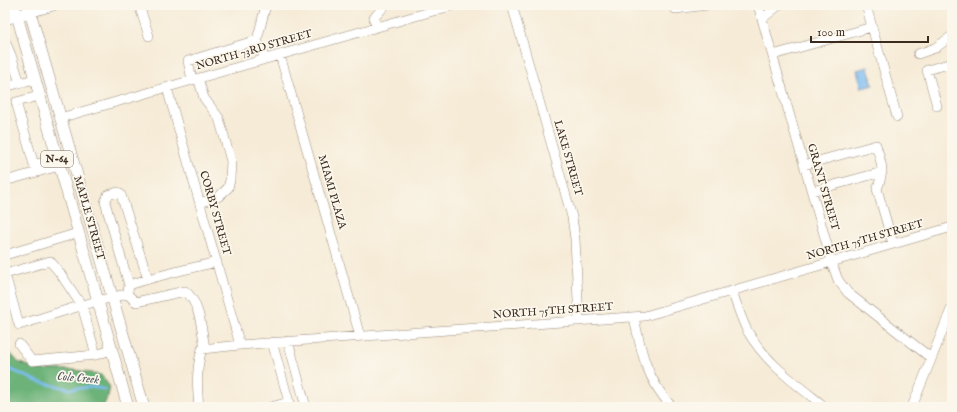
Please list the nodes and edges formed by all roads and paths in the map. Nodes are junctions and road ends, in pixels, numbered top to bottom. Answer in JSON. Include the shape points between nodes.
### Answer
{"nodes":[{"id":1,"x":53,"y":5,"type":"edge"},
{"id":2,"x":139,"y":5,"type":"edge"},
{"id":3,"x":266,"y":5,"type":"edge"},
{"id":4,"x":385,"y":5,"type":"edge"},
{"id":5,"x":454,"y":5,"type":"edge"},
{"id":6,"x":512,"y":5,"type":"edge"},
{"id":7,"x":707,"y":5,"type":"edge"},
{"id":8,"x":758,"y":5,"type":"edge"},
{"id":9,"x":779,"y":5,"type":"edge"},
{"id":10,"x":866,"y":5,"type":"edge"},
{"id":11,"x":29,"y":8,"type":"edge"},
{"id":12,"x":674,"y":9,"type":"dead end"},
{"id":13,"x":15,"y":10,"type":"edge"},
{"id":14,"x":5,"y":19,"type":"edge"},
{"id":15,"x":762,"y":19,"type":"junction"},
{"id":16,"x":376,"y":27,"type":"junction"},
{"id":17,"x":872,"y":27,"type":"junction"},
{"id":18,"x":149,"y":36,"type":"dead end"},
{"id":19,"x":952,"y":36,"type":"edge"},
{"id":20,"x":257,"y":40,"type":"junction"},
{"id":21,"x":5,"y":41,"type":"edge"},
{"id":22,"x":918,"y":54,"type":"dead end"},
{"id":23,"x":280,"y":55,"type":"junction"},
{"id":24,"x":773,"y":55,"type":"junction"},
{"id":25,"x":265,"y":59,"type":"junction"},
{"id":26,"x":952,"y":62,"type":"edge"},
{"id":27,"x":34,"y":79,"type":"junction"},
{"id":28,"x":195,"y":79,"type":"junction"},
{"id":29,"x":20,"y":83,"type":"junction"},
{"id":30,"x":5,"y":87,"type":"edge"},
{"id":31,"x":167,"y":88,"type":"junction"},
{"id":32,"x":39,"y":96,"type":"junction"},
{"id":33,"x":937,"y":106,"type":"dead end"},
{"id":34,"x":897,"y":117,"type":"dead end"},
{"id":35,"x":60,"y":118,"type":"junction"},
{"id":36,"x":58,"y":162,"type":"junction"},
{"id":37,"x":804,"y":165,"type":"junction"},
{"id":38,"x":882,"y":172,"type":"junction"},
{"id":39,"x":5,"y":181,"type":"edge"},
{"id":40,"x":812,"y":191,"type":"junction"},
{"id":41,"x":200,"y":203,"type":"junction"},
{"id":42,"x":952,"y":227,"type":"edge"},
{"id":43,"x":78,"y":233,"type":"junction"},
{"id":44,"x":893,"y":244,"type":"junction"},
{"id":45,"x":5,"y":254,"type":"edge"},
{"id":46,"x":217,"y":262,"type":"junction"},
{"id":47,"x":832,"y":262,"type":"junction"},
{"id":48,"x":148,"y":279,"type":"junction"},
{"id":49,"x":129,"y":284,"type":"junction"},
{"id":50,"x":732,"y":291,"type":"junction"},
{"id":51,"x":127,"y":294,"type":"junction"},
{"id":52,"x":112,"y":297,"type":"junction"},
{"id":53,"x":98,"y":302,"type":"junction"},
{"id":54,"x":82,"y":306,"type":"junction"},
{"id":55,"x":952,"y":307,"type":"edge"},
{"id":56,"x":634,"y":317,"type":"junction"},
{"id":57,"x":579,"y":321,"type":"junction"},
{"id":58,"x":360,"y":336,"type":"junction"},
{"id":59,"x":288,"y":341,"type":"junction"},
{"id":60,"x":272,"y":342,"type":"junction"},
{"id":61,"x":19,"y":344,"type":"dead end"},
{"id":62,"x":240,"y":345,"type":"junction"},
{"id":63,"x":205,"y":349,"type":"junction"},
{"id":64,"x":111,"y":350,"type":"junction"},
{"id":65,"x":96,"y":355,"type":"junction"},
{"id":66,"x":931,"y":358,"type":"junction"},
{"id":67,"x":128,"y":407,"type":"edge"},
{"id":68,"x":144,"y":407,"type":"edge"},
{"id":69,"x":198,"y":407,"type":"edge"},
{"id":70,"x":271,"y":407,"type":"edge"},
{"id":71,"x":306,"y":407,"type":"edge"},
{"id":72,"x":672,"y":407,"type":"edge"},
{"id":73,"x":825,"y":407,"type":"edge"},
{"id":74,"x":912,"y":407,"type":"edge"}],
"edges":[{"from":1,"to":11,"type":"main road"},
{"from":2,"to":18,"type":"street"},
{"from":3,"to":20,"type":"street"},
{"from":4,"to":16,"type":"street","via":[[374,18]]},
{"from":5,"to":16,"type":"street","name":"NORTH 73RD STREET"},
{"from":6,"to":57,"type":"street","name":"LAKE STREET","via":[[572,217]]},
{"from":7,"to":12,"type":"street"},
{"from":8,"to":15,"type":"street","name":"GRANT STREET"},
{"from":9,"to":15,"type":"street"},
{"from":10,"to":17,"type":"street"},
{"from":11,"to":13,"type":"main road"},
{"from":11,"to":35,"type":"main road","name":"MAPLE STREET","number":"N-64"},
{"from":13,"to":14,"type":"main road"},
{"from":13,"to":27,"type":"main road","name":"MAPLE STREET","number":"N-64"},
{"from":15,"to":24,"type":"street","name":"GRANT STREET"},
{"from":16,"to":23,"type":"street","name":"NORTH 73RD STREET"},
{"from":17,"to":24,"type":"street"},
{"from":17,"to":34,"type":"street"},
{"from":19,"to":22,"type":"street","via":[[935,48]]},
{"from":20,"to":25,"type":"street"},
{"from":20,"to":28,"type":"street","via":[[188,61]]},
{"from":21,"to":29,"type":"street"},
{"from":23,"to":25,"type":"street","name":"NORTH 73RD STREET"},
{"from":23,"to":58,"type":"street","name":"MIAMI PLAZA"},
{"from":24,"to":37,"type":"street","name":"GRANT STREET"},
{"from":25,"to":28,"type":"street","name":"NORTH 73RD STREET"},
{"from":26,"to":33,"type":"street","via":[[927,70]]},
{"from":27,"to":29,"type":"street"},
{"from":27,"to":32,"type":"main road","name":"MAPLE STREET","number":"N-64"},
{"from":28,"to":31,"type":"street","name":"NORTH 73RD STREET"},
{"from":28,"to":41,"type":"street","via":[[204,98],[219,118],[231,162],[228,188],[218,197]]},
{"from":29,"to":30,"type":"street"},
{"from":31,"to":35,"type":"street","name":"NORTH 73RD STREET"},
{"from":31,"to":41,"type":"street","name":"CORBY STREET"},
{"from":32,"to":36,"type":"main road","name":"MAPLE STREET","number":"N-64"},
{"from":32,"to":36,"type":"street","via":[[16,102],[34,165]]},
{"from":35,"to":52,"type":"main road","name":"MAPLE STREET","number":"N-64"},
{"from":36,"to":39,"type":"street"},
{"from":36,"to":43,"type":"main road","name":"MAPLE STREET","number":"N-64"},
{"from":37,"to":38,"type":"street","via":[[876,145]]},
{"from":37,"to":40,"type":"street","name":"GRANT STREET"},
{"from":38,"to":40,"type":"street"},
{"from":38,"to":44,"type":"street","via":[[877,189]]},
{"from":40,"to":47,"type":"street","name":"GRANT STREET"},
{"from":41,"to":46,"type":"street","name":"CORBY STREET"},
{"from":42,"to":44,"type":"street","name":"NORTH 75TH STREET"},
{"from":43,"to":45,"type":"street"},
{"from":43,"to":53,"type":"main road","name":"MAPLE STREET","number":"N-64"},
{"from":44,"to":47,"type":"street","name":"NORTH 75TH STREET"},
{"from":46,"to":48,"type":"street"},
{"from":46,"to":62,"type":"street","name":"CORBY STREET"},
{"from":47,"to":50,"type":"street","name":"NORTH 75TH STREET"},
{"from":47,"to":66,"type":"street","name":"GRANT STREET","via":[[838,280],[848,293]]},
{"from":48,"to":49,"type":"street"},
{"from":48,"to":49,"type":"street","via":[[118,192],[106,197],[105,202]]},
{"from":49,"to":51,"type":"street"},
{"from":50,"to":56,"type":"street","name":"NORTH 75TH STREET"},
{"from":50,"to":73,"type":"street","via":[[742,319],[758,347],[782,373]]},
{"from":51,"to":52,"type":"street"},
{"from":51,"to":63,"type":"street","via":[[136,302],[185,291],[190,295],[200,318]]},
{"from":52,"to":53,"type":"street"},
{"from":52,"to":68,"type":"main road","name":"MAPLE STREET","number":"N-64"},
{"from":53,"to":54,"type":"street"},
{"from":53,"to":64,"type":"main road","name":"MAPLE STREET","number":"N-64"},
{"from":54,"to":54,"type":"street","via":[[50,261],[5,274],[19,325]]},
{"from":54,"to":65,"type":"street"},
{"from":55,"to":66,"type":"street"},
{"from":56,"to":57,"type":"street","name":"NORTH 75TH STREET"},
{"from":56,"to":72,"type":"street","via":[[640,349],[649,373]]},
{"from":57,"to":58,"type":"street","name":"NORTH 75TH STREET"},
{"from":58,"to":59,"type":"street","name":"NORTH 75TH STREET"},
{"from":59,"to":60,"type":"street","name":"NORTH 75TH STREET"},
{"from":59,"to":71,"type":"street"},
{"from":60,"to":62,"type":"street","name":"NORTH 75TH STREET"},
{"from":60,"to":70,"type":"street","via":[[289,402]]},
{"from":61,"to":65,"type":"street","via":[[32,360]]},
{"from":62,"to":63,"type":"street","name":"NORTH 75TH STREET"},
{"from":63,"to":69,"type":"street","via":[[202,349],[198,362]]},
{"from":64,"to":65,"type":"street"},
{"from":64,"to":67,"type":"main road","name":"MAPLE STREET","number":"N-64"},
{"from":66,"to":74,"type":"street"}]}
